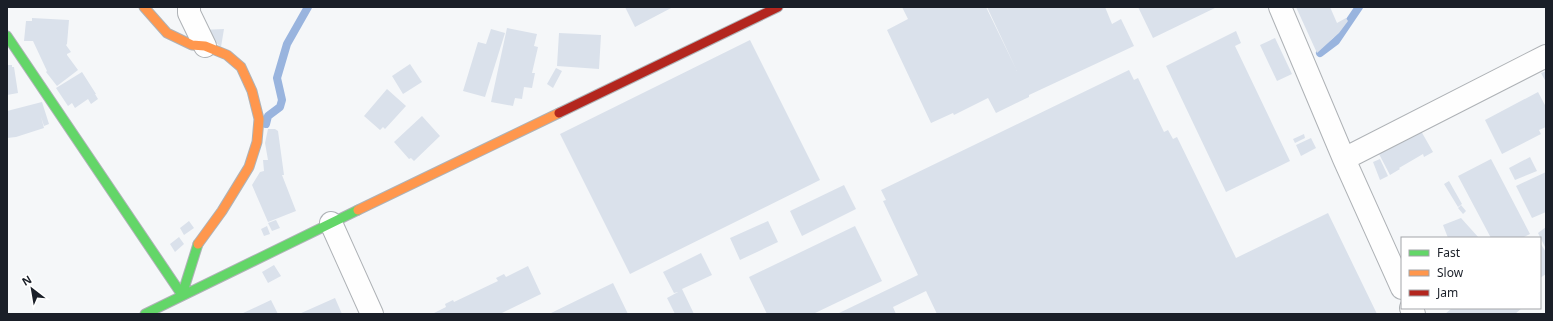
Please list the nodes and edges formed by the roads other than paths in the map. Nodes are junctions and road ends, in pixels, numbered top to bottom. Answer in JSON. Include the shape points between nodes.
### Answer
{"nodes":[{"id":1,"x":144,"y":7,"type":"edge"},
{"id":2,"x":189,"y":7,"type":"edge"},
{"id":3,"x":778,"y":7,"type":"edge"},
{"id":4,"x":1280,"y":7,"type":"edge"},
{"id":5,"x":7,"y":36,"type":"edge"},
{"id":6,"x":205,"y":46,"type":"junction"},
{"id":7,"x":1546,"y":56,"type":"edge"},
{"id":8,"x":1344,"y":159,"type":"junction"},
{"id":9,"x":331,"y":222,"type":"junction"},
{"id":10,"x":1401,"y":286,"type":"edge"},
{"id":11,"x":182,"y":295,"type":"junction"},
{"id":12,"x":145,"y":314,"type":"edge"},
{"id":13,"x":372,"y":314,"type":"edge"}],
"edges":[{"from":1,"to":6,"type":"street","via":[[167,33],[192,45]]},
{"from":2,"to":6,"type":"street","via":[[189,13]]},
{"from":3,"to":9,"type":"street"},
{"from":4,"to":8,"type":"street"},
{"from":5,"to":11,"type":"street"},
{"from":6,"to":11,"type":"street","via":[[227,55],[241,67],[252,91],[259,119],[257,142],[249,167],[198,246]]},
{"from":7,"to":8,"type":"street"},
{"from":8,"to":10,"type":"street"},
{"from":9,"to":11,"type":"street"},
{"from":9,"to":13,"type":"street"},
{"from":11,"to":12,"type":"street"}]}
